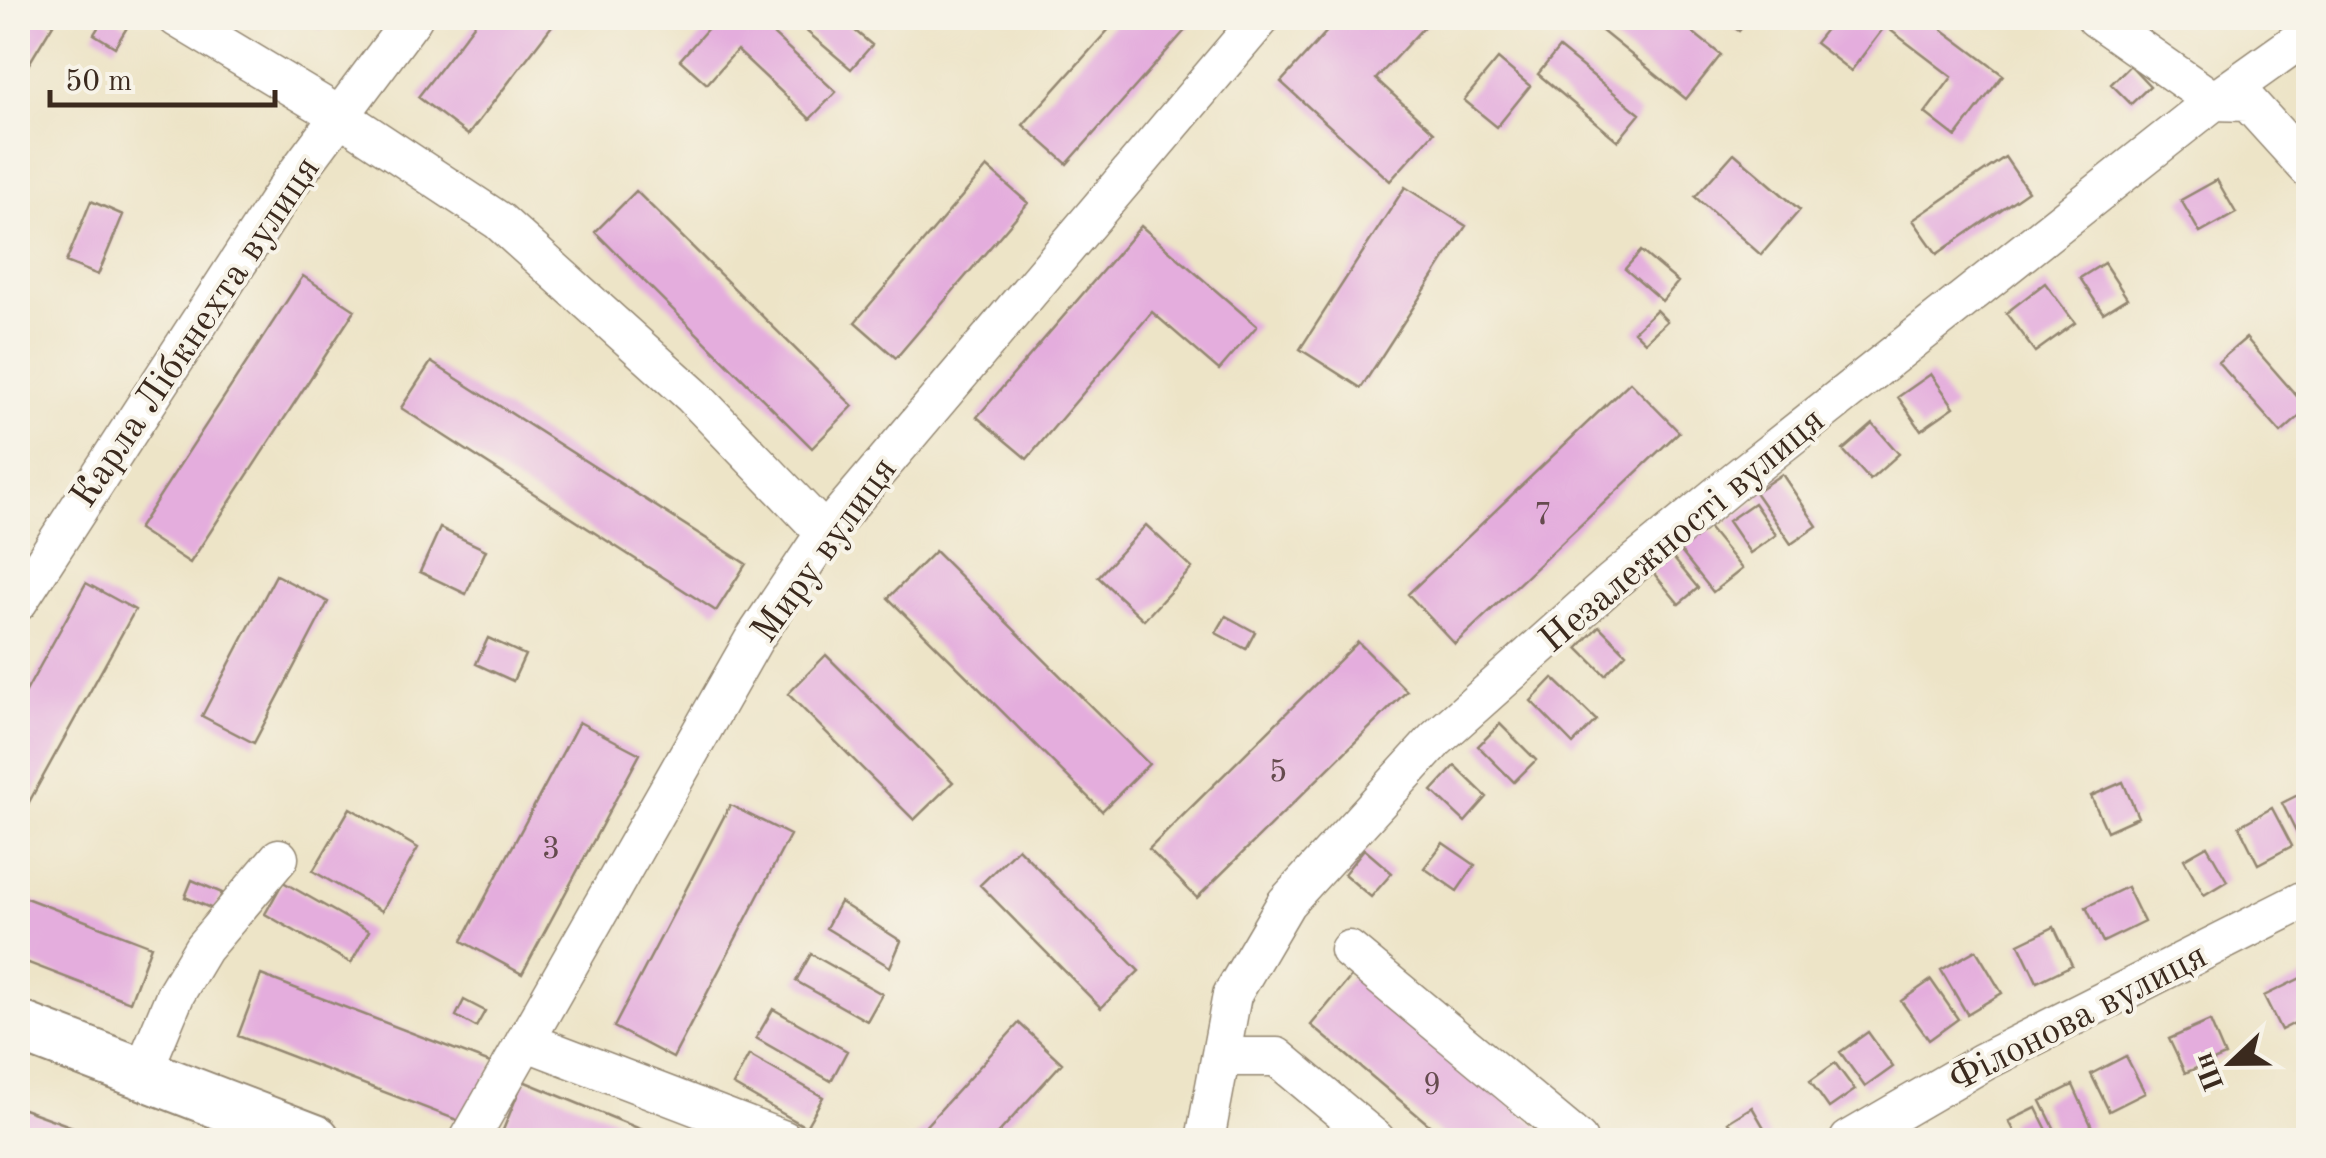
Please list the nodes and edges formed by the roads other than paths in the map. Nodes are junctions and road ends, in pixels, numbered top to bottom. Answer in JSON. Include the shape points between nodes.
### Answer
{"nodes":[{"id":1,"x":414,"y":18,"type":"edge"},
{"id":2,"x":1262,"y":18,"type":"edge"},
{"id":3,"x":2096,"y":18,"type":"edge"},
{"id":4,"x":187,"y":20,"type":"edge"},
{"id":5,"x":2308,"y":34,"type":"edge"},
{"id":6,"x":2214,"y":101,"type":"junction"},
{"id":7,"x":340,"y":116,"type":"junction"},
{"id":8,"x":2308,"y":168,"type":"edge"},
{"id":9,"x":825,"y":534,"type":"junction"},
{"id":10,"x":18,"y":602,"type":"edge"},
{"id":11,"x":279,"y":858,"type":"dead end"},
{"id":12,"x":2308,"y":898,"type":"edge"},
{"id":13,"x":1349,"y":950,"type":"dead end"},
{"id":14,"x":18,"y":1026,"type":"edge"},
{"id":15,"x":526,"y":1041,"type":"junction"},
{"id":16,"x":1221,"y":1057,"type":"junction"},
{"id":17,"x":142,"y":1074,"type":"junction"},
{"id":18,"x":315,"y":1140,"type":"edge"},
{"id":19,"x":468,"y":1140,"type":"edge"},
{"id":20,"x":784,"y":1140,"type":"edge"},
{"id":21,"x":1206,"y":1140,"type":"edge"},
{"id":22,"x":1376,"y":1140,"type":"edge"},
{"id":23,"x":1578,"y":1140,"type":"edge"},
{"id":24,"x":1849,"y":1140,"type":"edge"}],
"edges":[{"from":1,"to":7,"type":"street","name":"Карла Лібкнехта вулиця"},
{"from":2,"to":9,"type":"street","name":"Миру вулиця"},
{"from":3,"to":6,"type":"street"},
{"from":4,"to":7,"type":"street"},
{"from":5,"to":6,"type":"street","name":"Незалежності вулиця"},
{"from":6,"to":8,"type":"street","via":[[2248,102]]},
{"from":6,"to":16,"type":"street","name":"Незалежності вулиця","via":[[1612,582],[1435,740],[1286,903],[1232,996]]},
{"from":7,"to":9,"type":"street","via":[[499,221],[693,396]]},
{"from":7,"to":10,"type":"street","name":"Карла Лібкнехта вулиця"},
{"from":9,"to":15,"type":"street","name":"Миру вулиця","via":[[754,639]]},
{"from":11,"to":17,"type":"street","via":[[203,948]]},
{"from":12,"to":24,"type":"street","name":"Філонова вулиця","via":[[1982,1062]]},
{"from":13,"to":23,"type":"street"},
{"from":14,"to":17,"type":"main road"},
{"from":15,"to":19,"type":"street","name":"Миру вулиця"},
{"from":15,"to":20,"type":"street"},
{"from":16,"to":21,"type":"street","name":"Незалежності вулиця"},
{"from":16,"to":22,"type":"street","via":[[1277,1057]]},
{"from":17,"to":18,"type":"main road"}]}
